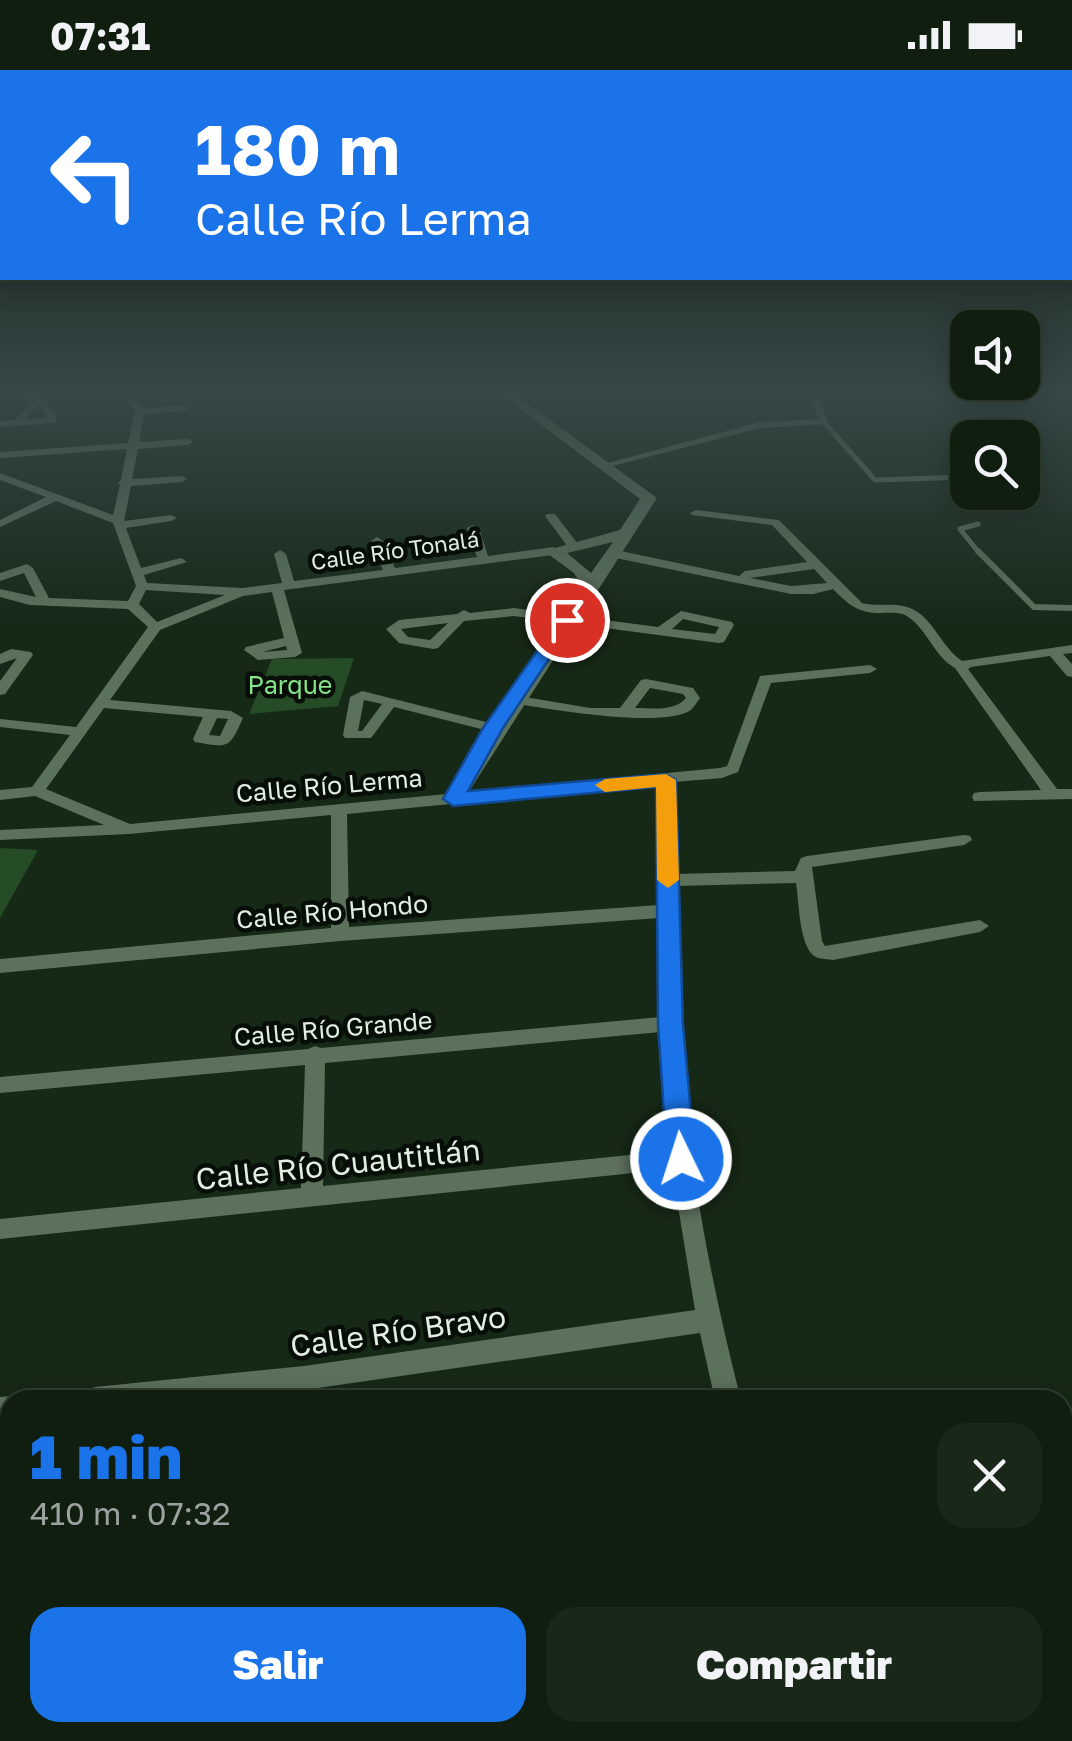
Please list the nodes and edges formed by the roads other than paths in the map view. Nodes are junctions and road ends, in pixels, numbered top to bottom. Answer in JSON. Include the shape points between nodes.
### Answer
{"nodes":[{"id":1,"x":122,"y":471,"type":"edge"},
{"id":2,"x":613,"y":471,"type":"edge"},
{"id":3,"x":867,"y":471,"type":"edge"},
{"id":4,"x":0,"y":476,"type":"edge"},
{"id":5,"x":950,"y":478,"type":"edge"},
{"id":6,"x":182,"y":479,"type":"dead end"},
{"id":7,"x":114,"y":493,"type":"junction"},
{"id":8,"x":58,"y":496,"type":"junction"},
{"id":9,"x":76,"y":502,"type":"junction"},
{"id":10,"x":696,"y":514,"type":"dead end"},
{"id":11,"x":551,"y":516,"type":"dead end"},
{"id":12,"x":171,"y":518,"type":"dead end"},
{"id":13,"x":775,"y":522,"type":"junction"},
{"id":14,"x":119,"y":523,"type":"junction"},
{"id":15,"x":0,"y":524,"type":"edge"},
{"id":16,"x":978,"y":524,"type":"dead end"},
{"id":17,"x":473,"y":528,"type":"dead end"},
{"id":18,"x":728,"y":530,"type":"dead end"},
{"id":19,"x":377,"y":541,"type":"dead end"},
{"id":20,"x":572,"y":544,"type":"junction"},
{"id":21,"x":552,"y":551,"type":"junction"},
{"id":22,"x":280,"y":554,"type":"dead end"},
{"id":23,"x":606,"y":557,"type":"junction"},
{"id":24,"x":483,"y":558,"type":"junction"},
{"id":25,"x":181,"y":562,"type":"dead end"},
{"id":26,"x":814,"y":565,"type":"junction"},
{"id":27,"x":390,"y":571,"type":"junction"},
{"id":28,"x":0,"y":577,"type":"edge"},
{"id":29,"x":735,"y":578,"type":"junction"},
{"id":30,"x":141,"y":579,"type":"junction"},
{"id":31,"x":834,"y":585,"type":"junction"},
{"id":32,"x":283,"y":586,"type":"junction"},
{"id":33,"x":242,"y":592,"type":"junction"},
{"id":34,"x":0,"y":593,"type":"edge"},
{"id":35,"x":44,"y":601,"type":"junction"},
{"id":36,"x":132,"y":605,"type":"junction"},
{"id":37,"x":1072,"y":608,"type":"edge"},
{"id":38,"x":464,"y":614,"type":"dead end"},
{"id":39,"x":567,"y":620,"type":"junction"},
{"id":40,"x":155,"y":627,"type":"junction"},
{"id":41,"x":661,"y":630,"type":"dead end"},
{"id":42,"x":291,"y":642,"type":"dead end"},
{"id":43,"x":1072,"y":648,"type":"edge"},
{"id":44,"x":1053,"y":650,"type":"junction"},
{"id":45,"x":0,"y":660,"type":"edge"},
{"id":46,"x":962,"y":666,"type":"junction"},
{"id":47,"x":870,"y":669,"type":"dead end"},
{"id":48,"x":1072,"y":673,"type":"edge"},
{"id":49,"x":0,"y":690,"type":"edge"},
{"id":50,"x":513,"y":700,"type":"junction"},
{"id":51,"x":102,"y":702,"type":"junction"},
{"id":52,"x":391,"y":702,"type":"dead end"},
{"id":53,"x":626,"y":710,"type":"dead end"},
{"id":54,"x":212,"y":714,"type":"junction"},
{"id":55,"x":0,"y":724,"type":"edge"},
{"id":56,"x":493,"y":728,"type":"junction"},
{"id":57,"x":81,"y":732,"type":"junction"},
{"id":58,"x":666,"y":780,"type":"junction"},
{"id":59,"x":37,"y":790,"type":"junction"},
{"id":60,"x":1072,"y":794,"type":"edge"},
{"id":61,"x":0,"y":795,"type":"edge"},
{"id":62,"x":1053,"y":795,"type":"junction"},
{"id":63,"x":980,"y":797,"type":"dead end"},
{"id":64,"x":453,"y":799,"type":"junction"},
{"id":65,"x":339,"y":810,"type":"junction"},
{"id":66,"x":129,"y":830,"type":"junction"},
{"id":67,"x":0,"y":835,"type":"edge"},
{"id":68,"x":964,"y":840,"type":"dead end"},
{"id":69,"x":805,"y":877,"type":"junction"},
{"id":70,"x":668,"y":880,"type":"junction"},
{"id":71,"x":669,"y":911,"type":"junction"},
{"id":72,"x":980,"y":926,"type":"dead end"},
{"id":73,"x":340,"y":934,"type":"junction"},
{"id":74,"x":0,"y":966,"type":"edge"},
{"id":75,"x":671,"y":1024,"type":"junction"},
{"id":76,"x":315,"y":1054,"type":"junction"},
{"id":77,"x":0,"y":1085,"type":"edge"},
{"id":78,"x":681,"y":1159,"type":"junction"},
{"id":79,"x":312,"y":1197,"type":"junction"},
{"id":80,"x":0,"y":1229,"type":"edge"},
{"id":81,"x":708,"y":1320,"type":"junction"},
{"id":82,"x":304,"y":1389,"type":"edge"},
{"id":83,"x":726,"y":1390,"type":"edge"}],
"edges":[{"from":1,"to":7,"type":"street"},
{"from":2,"to":23,"type":"street","via":[[650,498]]},
{"from":3,"to":5,"type":"lane","via":[[875,480]]},
{"from":4,"to":8,"type":"street"},
{"from":6,"to":7,"type":"street"},
{"from":7,"to":9,"type":"street"},
{"from":7,"to":14,"type":"street"},
{"from":8,"to":9,"type":"street"},
{"from":8,"to":15,"type":"street"},
{"from":9,"to":14,"type":"street"},
{"from":10,"to":13,"type":"street"},
{"from":11,"to":20,"type":"street"},
{"from":12,"to":14,"type":"street"},
{"from":13,"to":18,"type":"street"},
{"from":13,"to":26,"type":"street"},
{"from":14,"to":30,"type":"street"},
{"from":16,"to":37,"type":"lane","via":[[960,529],[1034,606]]},
{"from":17,"to":24,"type":"street"},
{"from":19,"to":27,"type":"street"},
{"from":20,"to":21,"type":"street"},
{"from":20,"to":23,"type":"street"},
{"from":21,"to":23,"type":"street"},
{"from":21,"to":24,"type":"street","name":"Calle Río Tonalá"},
{"from":22,"to":32,"type":"street"},
{"from":23,"to":29,"type":"street"},
{"from":23,"to":39,"type":"street"},
{"from":24,"to":27,"type":"street","name":"Calle Río Tonalá"},
{"from":25,"to":30,"type":"street"},
{"from":26,"to":29,"type":"street"},
{"from":26,"to":31,"type":"street"},
{"from":27,"to":32,"type":"street","name":"Calle Río Tonalá"},
{"from":28,"to":35,"type":"street","via":[[27,568]]},
{"from":29,"to":31,"type":"street","via":[[804,591]]},
{"from":30,"to":33,"type":"street","name":"Calle Río Tonalá"},
{"from":30,"to":36,"type":"street"},
{"from":31,"to":46,"type":"street","via":[[865,610],[906,610],[948,660]]},
{"from":32,"to":33,"type":"street","name":"Calle Río Tonalá"},
{"from":32,"to":42,"type":"street"},
{"from":33,"to":40,"type":"street","name":"Calle Río Tonalá"},
{"from":34,"to":35,"type":"street"},
{"from":35,"to":36,"type":"street"},
{"from":36,"to":40,"type":"street"},
{"from":38,"to":39,"type":"street"},
{"from":39,"to":41,"type":"street"},
{"from":39,"to":50,"type":"street"},
{"from":40,"to":51,"type":"street"},
{"from":43,"to":44,"type":"street"},
{"from":44,"to":46,"type":"street"},
{"from":44,"to":48,"type":"street"},
{"from":45,"to":49,"type":"street","via":[[26,655]]},
{"from":46,"to":62,"type":"street"},
{"from":47,"to":58,"type":"street","name":"Calle Río Lerma","via":[[765,680],[737,761],[722,773]]},
{"from":50,"to":53,"type":"street","via":[[590,712]]},
{"from":50,"to":56,"type":"street"},
{"from":51,"to":54,"type":"street"},
{"from":51,"to":57,"type":"street"},
{"from":52,"to":56,"type":"street"},
{"from":54,"to":54,"type":"street","via":[[200,736],[225,741],[235,716]]},
{"from":55,"to":57,"type":"street"},
{"from":56,"to":64,"type":"street"},
{"from":57,"to":59,"type":"street"},
{"from":58,"to":64,"type":"street","name":"Calle Río Lerma"},
{"from":58,"to":70,"type":"street"},
{"from":59,"to":61,"type":"street"},
{"from":59,"to":66,"type":"street"},
{"from":60,"to":62,"type":"street"},
{"from":62,"to":63,"type":"street"},
{"from":64,"to":65,"type":"street","name":"Calle Río Lerma"},
{"from":65,"to":66,"type":"street","name":"Calle Río Lerma"},
{"from":65,"to":73,"type":"street"},
{"from":66,"to":67,"type":"street","name":"Calle Río Lerma"},
{"from":68,"to":69,"type":"street","via":[[816,859],[807,862]]},
{"from":69,"to":70,"type":"street"},
{"from":69,"to":72,"type":"street","via":[[813,943],[820,952]]},
{"from":70,"to":71,"type":"street"},
{"from":71,"to":73,"type":"street","name":"Calle Río Hondo"},
{"from":71,"to":75,"type":"street"},
{"from":73,"to":74,"type":"street","name":"Calle Río Hondo"},
{"from":75,"to":76,"type":"street","name":"Calle Río Grande"},
{"from":75,"to":78,"type":"street"},
{"from":76,"to":77,"type":"street","name":"Calle Río Grande"},
{"from":76,"to":79,"type":"street"},
{"from":78,"to":79,"type":"street","name":"Calle Río Cuautitlán"},
{"from":78,"to":81,"type":"street"},
{"from":79,"to":80,"type":"street","name":"Calle Río Cuautitlán"},
{"from":81,"to":82,"type":"street","name":"Calle Río Bravo"},
{"from":81,"to":83,"type":"street"}]}
